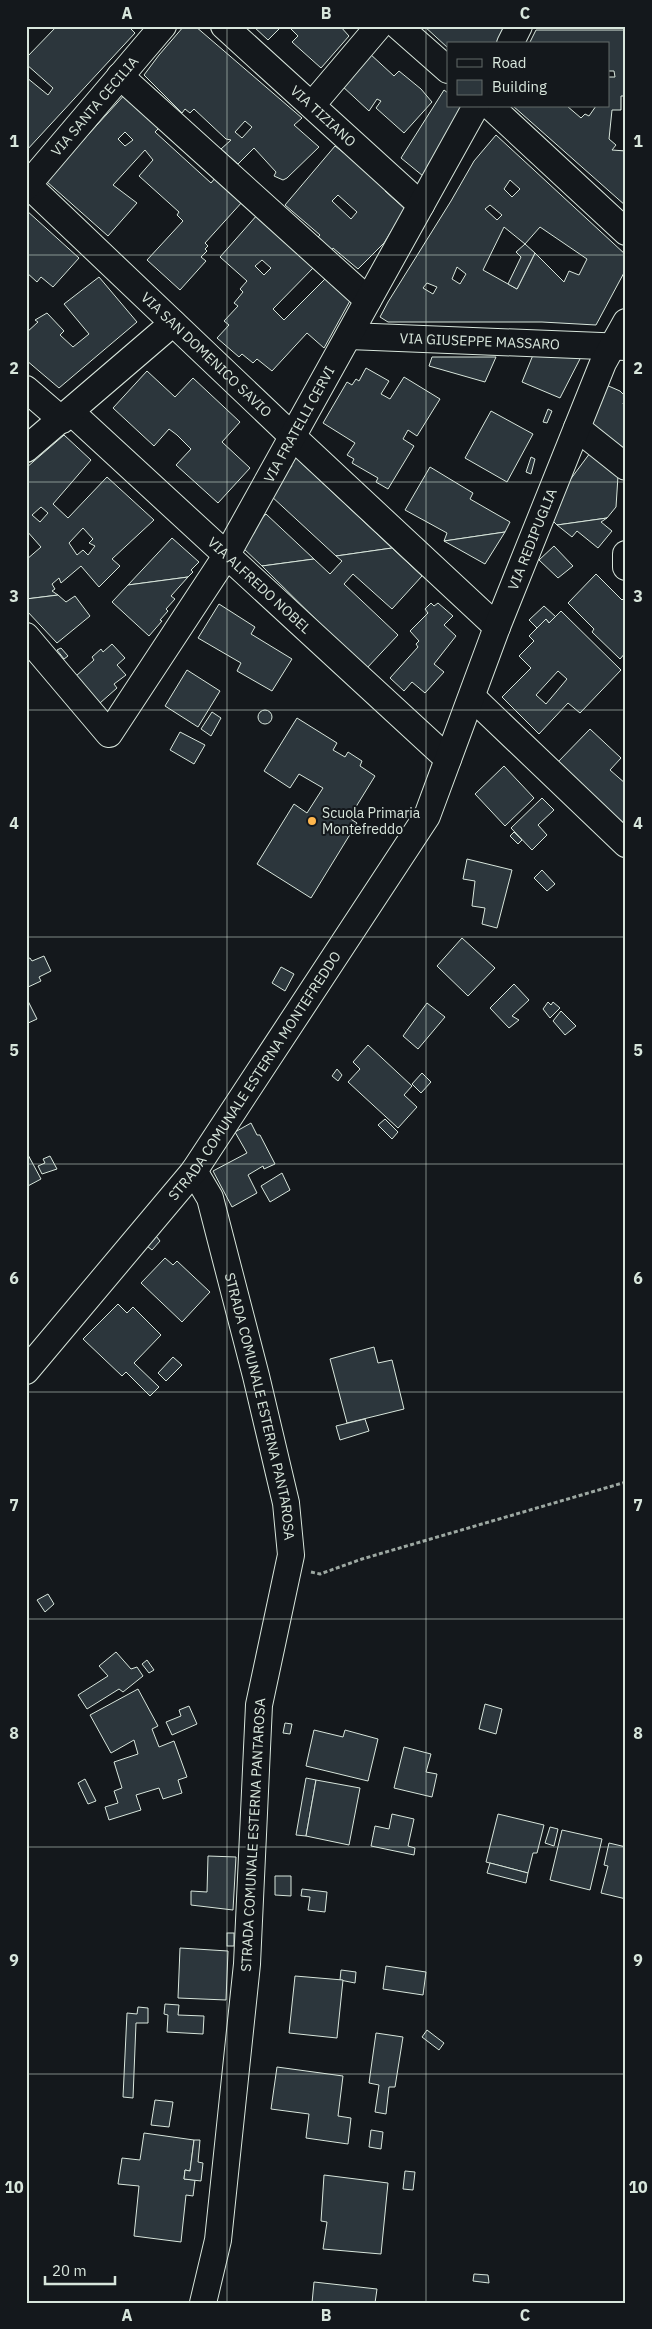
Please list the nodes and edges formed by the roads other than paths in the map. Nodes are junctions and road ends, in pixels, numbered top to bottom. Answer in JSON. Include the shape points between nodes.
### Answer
{"nodes":[{"id":1,"x":163,"y":26,"type":"edge"},
{"id":2,"x":224,"y":26,"type":"edge"},
{"id":3,"x":379,"y":26,"type":"edge"},
{"id":4,"x":398,"y":26,"type":"edge"},
{"id":5,"x":519,"y":26,"type":"edge"},
{"id":6,"x":511,"y":42,"type":"edge"},
{"id":7,"x":447,"y":69,"type":"edge"},
{"id":8,"x":120,"y":76,"type":"junction"},
{"id":9,"x":312,"y":105,"type":"junction"},
{"id":10,"x":475,"y":108,"type":"edge"},
{"id":11,"x":492,"y":108,"type":"edge"},
{"id":12,"x":27,"y":185,"type":"edge"},
{"id":13,"x":421,"y":206,"type":"junction"},
{"id":14,"x":626,"y":232,"type":"edge"},
{"id":15,"x":368,"y":300,"type":"junction"},
{"id":16,"x":626,"y":322,"type":"edge"},
{"id":17,"x":173,"y":323,"type":"junction"},
{"id":18,"x":349,"y":336,"type":"junction"},
{"id":19,"x":619,"y":346,"type":"edge"},
{"id":20,"x":26,"y":389,"type":"edge"},
{"id":21,"x":66,"y":416,"type":"junction"},
{"id":22,"x":577,"y":428,"type":"junction"},
{"id":23,"x":292,"y":436,"type":"junction"},
{"id":24,"x":26,"y":449,"type":"edge"},
{"id":25,"x":626,"y":467,"type":"edge"},
{"id":26,"x":626,"y":554,"type":"edge"},
{"id":27,"x":226,"y":556,"type":"junction"},
{"id":28,"x":626,"y":567,"type":"edge"},
{"id":29,"x":497,"y":627,"type":"junction"},
{"id":30,"x":26,"y":636,"type":"edge"},
{"id":31,"x":472,"y":697,"type":"junction"},
{"id":32,"x":448,"y":759,"type":"junction"},
{"id":33,"x":626,"y":844,"type":"edge"},
{"id":34,"x":194,"y":1171,"type":"junction"},
{"id":35,"x":26,"y":1371,"type":"edge"},
{"id":36,"x":203,"y":2303,"type":"edge"}],
"edges":[{"from":1,"to":8,"type":"street","name":"VIA SANTA CECILIA"},
{"from":2,"to":9,"type":"street","name":"VIA TIZIANO"},
{"from":3,"to":9,"type":"street"},
{"from":4,"to":7,"type":"street"},
{"from":5,"to":6,"type":"street"},
{"from":8,"to":12,"type":"street","name":"VIA SANTA CECILIA"},
{"from":8,"to":15,"type":"street"},
{"from":9,"to":13,"type":"street","name":"VIA TIZIANO"},
{"from":10,"to":13,"type":"street","name":"VIA FRATELLI CERVI"},
{"from":11,"to":14,"type":"street"},
{"from":12,"to":17,"type":"street","name":"VIA SAN DOMENICO SAVIO"},
{"from":13,"to":15,"type":"street","name":"VIA FRATELLI CERVI"},
{"from":15,"to":18,"type":"street","name":"VIA FRATELLI CERVI"},
{"from":16,"to":19,"type":"street","name":"VIA REDIPUGLIA"},
{"from":17,"to":21,"type":"street"},
{"from":17,"to":23,"type":"street","name":"VIA SAN DOMENICO SAVIO"},
{"from":18,"to":19,"type":"street","name":"VIA GIUSEPPE MASSARO"},
{"from":18,"to":23,"type":"street","name":"VIA FRATELLI CERVI"},
{"from":19,"to":22,"type":"street","name":"VIA REDIPUGLIA","via":[[603,363]]},
{"from":20,"to":21,"type":"street","name":"VIA ALFREDO NOBEL"},
{"from":21,"to":24,"type":"street"},
{"from":21,"to":27,"type":"street","name":"VIA ALFREDO NOBEL"},
{"from":22,"to":25,"type":"street"},
{"from":22,"to":29,"type":"street","name":"VIA REDIPUGLIA"},
{"from":23,"to":27,"type":"street","name":"VIA FRATELLI CERVI"},
{"from":23,"to":29,"type":"street","name":"VIA SAN DOMENICO SAVIO"},
{"from":26,"to":28,"type":"street"},
{"from":27,"to":30,"type":"street","name":"VIA FRATELLI CERVI","via":[[109,734]]},
{"from":27,"to":32,"type":"street","name":"VIA ALFREDO NOBEL"},
{"from":29,"to":31,"type":"street","name":"VIA REDIPUGLIA"},
{"from":31,"to":32,"type":"street","name":"VIA REDIPUGLIA"},
{"from":31,"to":33,"type":"street"},
{"from":32,"to":34,"type":"street","name":"STRADA COMUNALE ESTERNA MONTEFREDDO","via":[[427,816]]},
{"from":34,"to":35,"type":"street","name":"STRADA COMUNALE ESTERNA MONTEFREDDO"},
{"from":34,"to":36,"type":"street","name":"STRADA COMUNALE ESTERNA PANTAROSA","via":[[210,1198],[261,1394],[286,1503],[291,1555],[259,1705],[247,1964],[218,2240]]}]}
